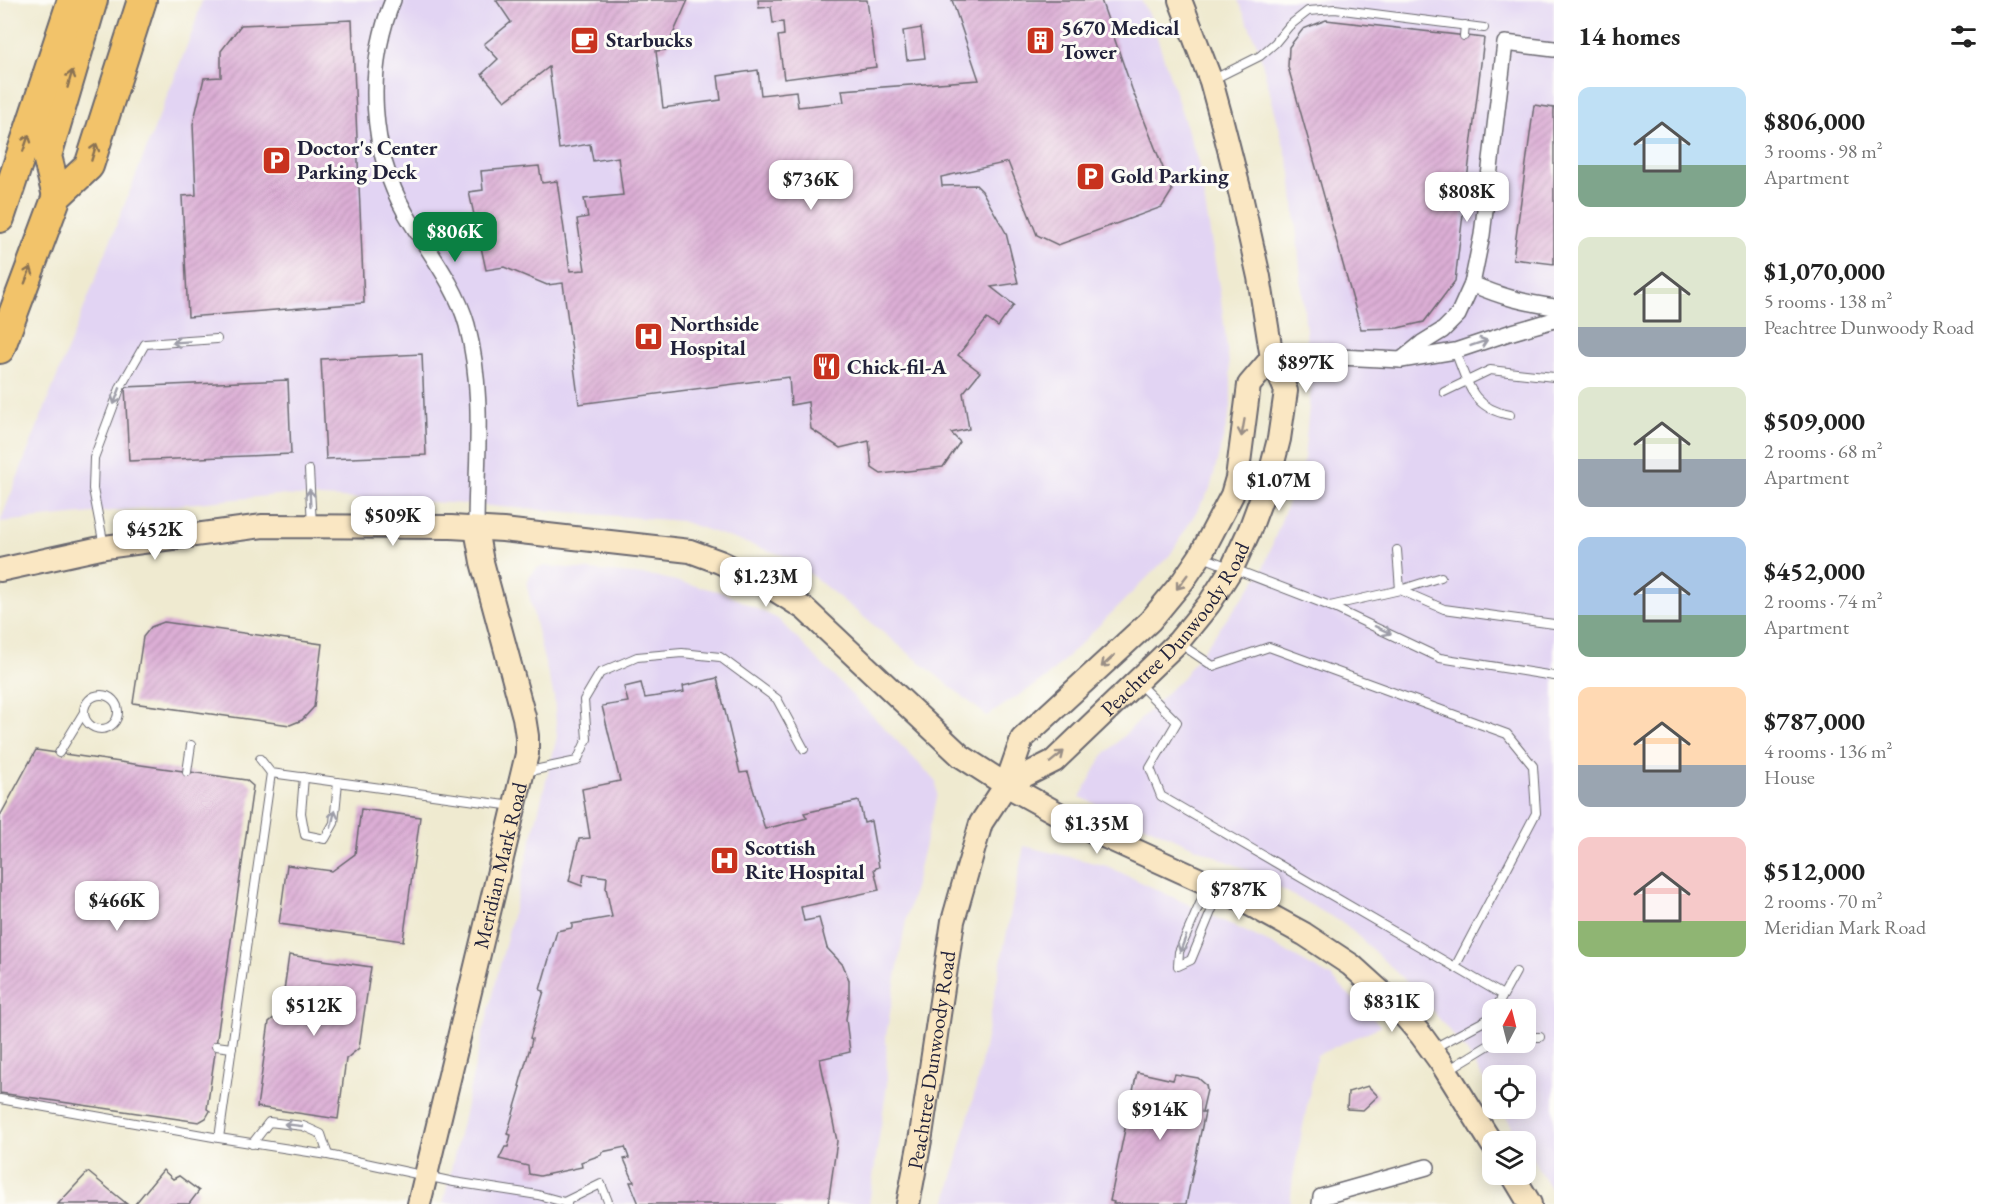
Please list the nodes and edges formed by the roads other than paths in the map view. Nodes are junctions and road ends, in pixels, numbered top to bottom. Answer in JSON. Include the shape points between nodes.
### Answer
{"nodes":[{"id":1,"x":72,"y":0,"type":"edge"},
{"id":2,"x":93,"y":0,"type":"edge"},
{"id":3,"x":142,"y":0,"type":"edge"},
{"id":4,"x":393,"y":0,"type":"edge"},
{"id":5,"x":1180,"y":0,"type":"edge"},
{"id":6,"x":1465,"y":25,"type":"junction"},
{"id":7,"x":1484,"y":28,"type":"dead end"},
{"id":8,"x":1464,"y":36,"type":"dead end"},
{"id":9,"x":1554,"y":49,"type":"edge"},
{"id":10,"x":1211,"y":81,"type":"junction"},
{"id":11,"x":57,"y":196,"type":"junction"},
{"id":12,"x":0,"y":218,"type":"edge"},
{"id":13,"x":1472,"y":284,"type":"junction"},
{"id":14,"x":1554,"y":306,"type":"edge"},
{"id":15,"x":1554,"y":320,"type":"edge"},
{"id":16,"x":217,"y":339,"type":"dead end"},
{"id":17,"x":0,"y":349,"type":"edge"},
{"id":18,"x":1455,"y":351,"type":"junction"},
{"id":19,"x":1272,"y":358,"type":"junction"},
{"id":20,"x":1401,"y":360,"type":"junction"},
{"id":21,"x":1554,"y":377,"type":"edge"},
{"id":22,"x":1467,"y":380,"type":"junction"},
{"id":23,"x":1444,"y":392,"type":"dead end"},
{"id":24,"x":1510,"y":415,"type":"dead end"},
{"id":25,"x":309,"y":470,"type":"dead end"},
{"id":26,"x":312,"y":526,"type":"junction"},
{"id":27,"x":476,"y":528,"type":"junction"},
{"id":28,"x":105,"y":547,"type":"junction"},
{"id":29,"x":1396,"y":550,"type":"dead end"},
{"id":30,"x":1200,"y":556,"type":"junction"},
{"id":31,"x":1232,"y":568,"type":"junction"},
{"id":32,"x":0,"y":570,"type":"edge"},
{"id":33,"x":1441,"y":577,"type":"dead end"},
{"id":34,"x":1400,"y":590,"type":"junction"},
{"id":35,"x":1330,"y":606,"type":"junction"},
{"id":36,"x":1554,"y":624,"type":"edge"},
{"id":37,"x":1178,"y":642,"type":"junction"},
{"id":38,"x":1554,"y":676,"type":"edge"},
{"id":39,"x":1136,"y":681,"type":"junction"},
{"id":40,"x":84,"y":712,"type":"junction"},
{"id":41,"x":191,"y":745,"type":"dead end"},
{"id":42,"x":804,"y":749,"type":"dead end"},
{"id":43,"x":59,"y":753,"type":"dead end"},
{"id":44,"x":260,"y":759,"type":"dead end"},
{"id":45,"x":186,"y":772,"type":"dead end"},
{"id":46,"x":524,"y":772,"type":"junction"},
{"id":47,"x":271,"y":773,"type":"junction"},
{"id":48,"x":304,"y":777,"type":"junction"},
{"id":49,"x":338,"y":782,"type":"junction"},
{"id":50,"x":1006,"y":785,"type":"junction"},
{"id":51,"x":515,"y":807,"type":"junction"},
{"id":52,"x":1214,"y":886,"type":"junction"},
{"id":53,"x":1455,"y":967,"type":"junction"},
{"id":54,"x":1516,"y":972,"type":"dead end"},
{"id":55,"x":1503,"y":995,"type":"junction"},
{"id":56,"x":1501,"y":999,"type":"edge"},
{"id":57,"x":1482,"y":1023,"type":"edge"},
{"id":58,"x":1536,"y":1037,"type":"edge"},
{"id":59,"x":1540,"y":1037,"type":"dead end"},
{"id":60,"x":216,"y":1046,"type":"dead end"},
{"id":61,"x":232,"y":1048,"type":"junction"},
{"id":62,"x":1482,"y":1049,"type":"edge"},
{"id":63,"x":1432,"y":1050,"type":"junction"},
{"id":64,"x":1447,"y":1071,"type":"junction"},
{"id":65,"x":0,"y":1099,"type":"edge"},
{"id":66,"x":1484,"y":1131,"type":"edge"},
{"id":67,"x":219,"y":1138,"type":"junction"},
{"id":68,"x":252,"y":1144,"type":"junction"},
{"id":69,"x":328,"y":1155,"type":"junction"},
{"id":70,"x":1427,"y":1167,"type":"dead end"},
{"id":71,"x":424,"y":1176,"type":"junction"},
{"id":72,"x":1519,"y":1185,"type":"edge"},
{"id":73,"x":565,"y":1203,"type":"edge"},
{"id":74,"x":419,"y":1204,"type":"edge"},
{"id":75,"x":609,"y":1204,"type":"edge"},
{"id":76,"x":908,"y":1204,"type":"edge"},
{"id":77,"x":1320,"y":1204,"type":"edge"},
{"id":78,"x":1530,"y":1204,"type":"edge"}],
"edges":[{"from":12,"to":1,"type":"highway","one_way":true},
{"from":11,"to":2,"type":"highway","one_way":true,"via":[[47,156]]},
{"from":11,"to":3,"type":"highway","one_way":true,"via":[[89,166]]},
{"from":4,"to":27,"type":"street","via":[[377,58],[374,110],[383,163],[392,187],[458,299],[467,326],[480,414]]},
{"from":5,"to":10,"type":"main road","name":"Peachtree Dunwoody Road"},
{"from":6,"to":7,"type":"lane"},
{"from":6,"to":8,"type":"lane"},
{"from":6,"to":10,"type":"lane","via":[[1335,9],[1308,11],[1260,56]]},
{"from":9,"to":13,"type":"street","via":[[1505,43],[1482,235]]},
{"from":10,"to":19,"type":"main road","name":"Peachtree Dunwoody Road","via":[[1259,277]]},
{"from":17,"to":11,"type":"highway","one_way":true},
{"from":13,"to":14,"type":"street","via":[[1502,297]]},
{"from":13,"to":20,"type":"street","via":[[1458,315]]},
{"from":18,"to":15,"type":"street","one_way":true},
{"from":16,"to":28,"type":"lane","one_way":true,"via":[[145,344],[121,386],[94,458],[93,489]]},
{"from":18,"to":20,"type":"street"},
{"from":18,"to":22,"type":"lane"},
{"from":19,"to":20,"type":"street"},
{"from":19,"to":30,"type":"main road","name":"Peachtree Dunwoody Road","one_way":true,"via":[[1249,385],[1237,478]]},
{"from":19,"to":31,"type":"main road","name":"Peachtree Dunwoody Road","via":[[1286,391],[1279,439],[1259,507]]},
{"from":21,"to":22,"type":"lane","via":[[1490,370]]},
{"from":22,"to":23,"type":"lane"},
{"from":22,"to":24,"type":"lane","via":[[1481,404]]},
{"from":26,"to":25,"type":"lane","one_way":true},
{"from":26,"to":27,"type":"main road"},
{"from":26,"to":28,"type":"main road","via":[[263,526]]},
{"from":27,"to":46,"type":"main road","name":"Meridian Mark Road","via":[[524,717]]},
{"from":27,"to":50,"type":"main road","via":[[690,552],[764,583],[805,609],[961,756]]},
{"from":28,"to":32,"type":"main road"},
{"from":29,"to":34,"type":"lane"},
{"from":30,"to":31,"type":"lane"},
{"from":30,"to":50,"type":"main road","name":"Peachtree Dunwoody Road","one_way":true,"via":[[1150,621],[1022,739]]},
{"from":31,"to":35,"type":"lane"},
{"from":31,"to":37,"type":"main road","name":"Peachtree Dunwoody Road"},
{"from":33,"to":34,"type":"lane"},
{"from":34,"to":35,"type":"lane"},
{"from":34,"to":36,"type":"lane","via":[[1444,609]]},
{"from":35,"to":38,"type":"lane","one_way":true,"via":[[1440,658]]},
{"from":37,"to":39,"type":"main road","name":"Peachtree Dunwoody Road"},
{"from":37,"to":53,"type":"lane","via":[[1213,666],[1269,646],[1507,734],[1533,766],[1536,813]]},
{"from":50,"to":39,"type":"main road","name":"Peachtree Dunwoody Road","one_way":true,"via":[[1054,761]]},
{"from":39,"to":53,"type":"lane","via":[[1176,722],[1150,768],[1161,796]]},
{"from":40,"to":40,"type":"lane","via":[[89,724],[101,729],[113,724],[118,712],[113,700],[101,695],[89,700]]},
{"from":40,"to":43,"type":"lane"},
{"from":41,"to":45,"type":"lane"},
{"from":42,"to":46,"type":"lane","via":[[777,699],[720,657],[682,653],[637,657],[600,673],[584,700],[587,739],[577,761]]},
{"from":44,"to":47,"type":"lane"},
{"from":46,"to":51,"type":"main road","name":"Meridian Mark Road"},
{"from":47,"to":48,"type":"lane"},
{"from":47,"to":61,"type":"lane"},
{"from":48,"to":49,"type":"lane"},
{"from":48,"to":49,"type":"lane","one_way":true,"via":[[301,813],[306,836],[325,839],[334,823]]},
{"from":49,"to":51,"type":"lane"},
{"from":50,"to":52,"type":"main road","via":[[1075,822]]},
{"from":50,"to":76,"type":"main road","name":"Peachtree Dunwoody Road","via":[[981,823],[953,921]]},
{"from":51,"to":71,"type":"main road","name":"Meridian Mark Road"},
{"from":52,"to":52,"type":"lane","one_way":true,"via":[[1179,952],[1178,966],[1191,960]]},
{"from":52,"to":63,"type":"main road","via":[[1304,934],[1351,965],[1393,1003]]},
{"from":53,"to":55,"type":"lane"},
{"from":54,"to":55,"type":"lane"},
{"from":55,"to":56,"type":"lane"},
{"from":57,"to":63,"type":"lane"},
{"from":58,"to":59,"type":"lane"},
{"from":60,"to":61,"type":"lane"},
{"from":61,"to":67,"type":"lane"},
{"from":62,"to":64,"type":"lane"},
{"from":63,"to":64,"type":"main road"},
{"from":64,"to":66,"type":"main road"},
{"from":65,"to":67,"type":"lane"},
{"from":67,"to":68,"type":"lane"},
{"from":68,"to":69,"type":"lane"},
{"from":69,"to":68,"type":"lane","one_way":true,"via":[[321,1134],[303,1126],[269,1122]]},
{"from":69,"to":71,"type":"lane"},
{"from":70,"to":77,"type":"street","via":[[1321,1197]]},
{"from":71,"to":73,"type":"lane"},
{"from":71,"to":74,"type":"main road","name":"Meridian Mark Road"},
{"from":72,"to":78,"type":"main road"},
{"from":73,"to":75,"type":"lane","via":[[601,1184]]}]}
